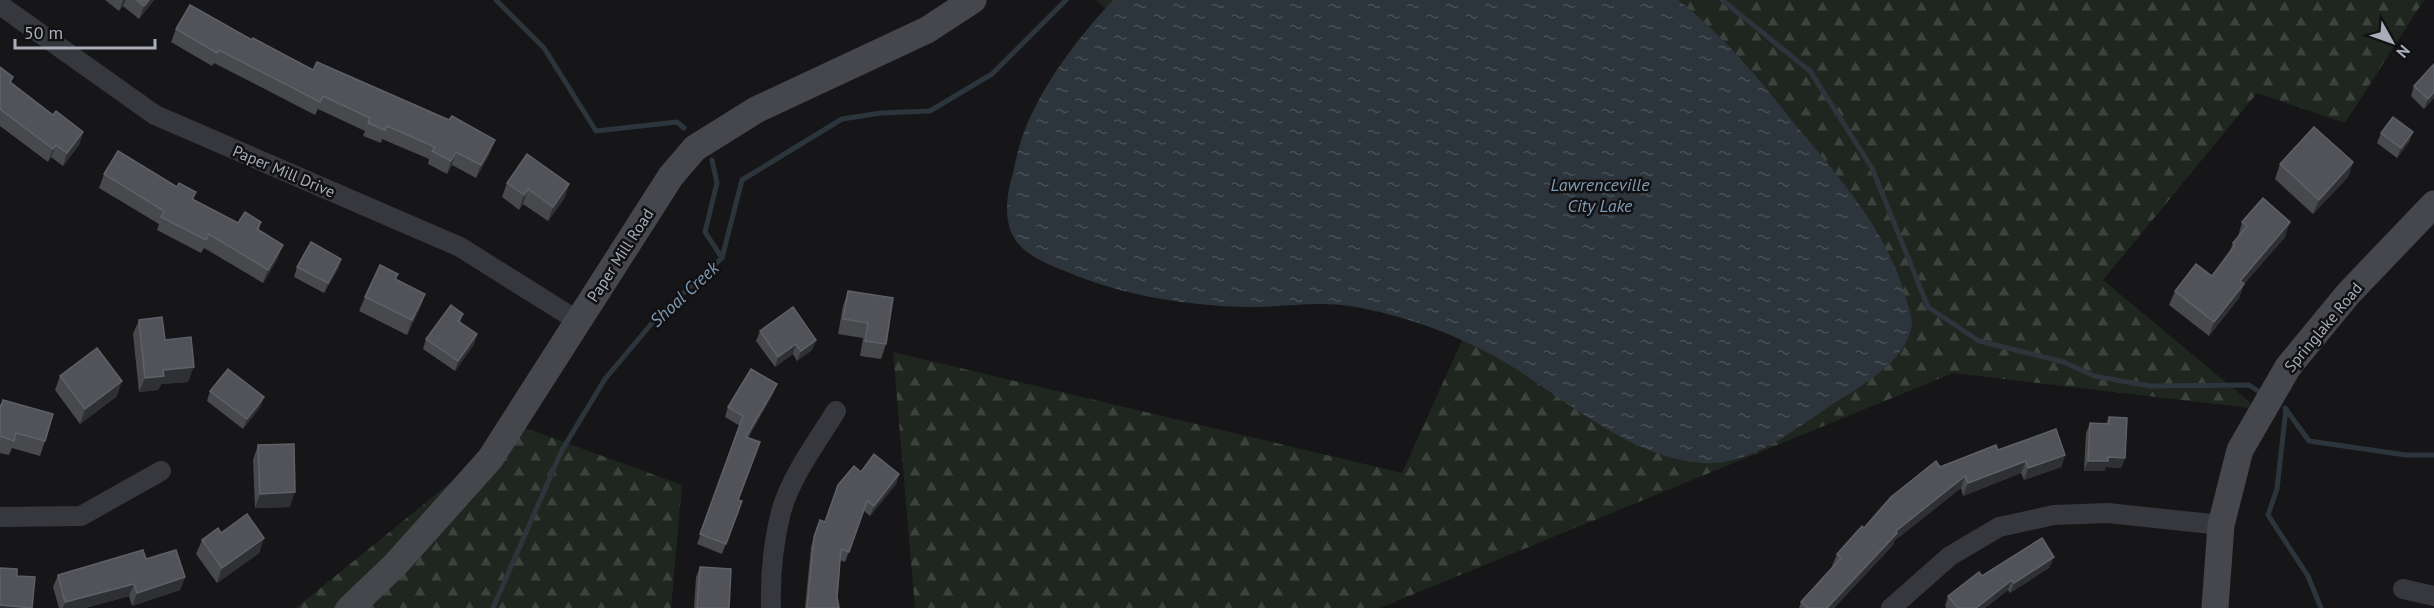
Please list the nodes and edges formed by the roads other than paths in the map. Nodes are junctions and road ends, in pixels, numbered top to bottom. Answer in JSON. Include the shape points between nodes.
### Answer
{"nodes":[{"id":1,"x":973,"y":0,"type":"edge"},
{"id":2,"x":0,"y":5,"type":"edge"},
{"id":3,"x":2434,"y":204,"type":"edge"},
{"id":4,"x":578,"y":321,"type":"junction"},
{"id":5,"x":836,"y":411,"type":"dead end"},
{"id":6,"x":161,"y":471,"type":"dead end"},
{"id":7,"x":0,"y":517,"type":"edge"},
{"id":8,"x":2221,"y":525,"type":"junction"},
{"id":9,"x":2403,"y":589,"type":"dead end"},
{"id":10,"x":2434,"y":596,"type":"edge"},
{"id":11,"x":350,"y":608,"type":"edge"},
{"id":12,"x":771,"y":608,"type":"edge"},
{"id":13,"x":1891,"y":608,"type":"edge"},
{"id":14,"x":2215,"y":608,"type":"edge"}],
"edges":[{"from":1,"to":4,"type":"street","name":"Paper Mill Road","via":[[927,30],[756,111],[695,148],[670,176]]},
{"from":2,"to":4,"type":"street","name":"Paper Mill Drive","via":[[155,115],[460,247]]},
{"from":3,"to":8,"type":"street","name":"Springlake Road","via":[[2348,294],[2288,367],[2240,450]]},
{"from":4,"to":11,"type":"street","name":"Paper Mill Road","via":[[490,459]]},
{"from":5,"to":12,"type":"street","via":[[802,466],[782,511],[770,572]]},
{"from":6,"to":7,"type":"street","via":[[81,516]]},
{"from":8,"to":13,"type":"street","via":[[2108,513],[2054,515],[1999,527],[1950,556]]},
{"from":8,"to":14,"type":"street","name":"Springlake Road"},
{"from":9,"to":10,"type":"street"}]}
